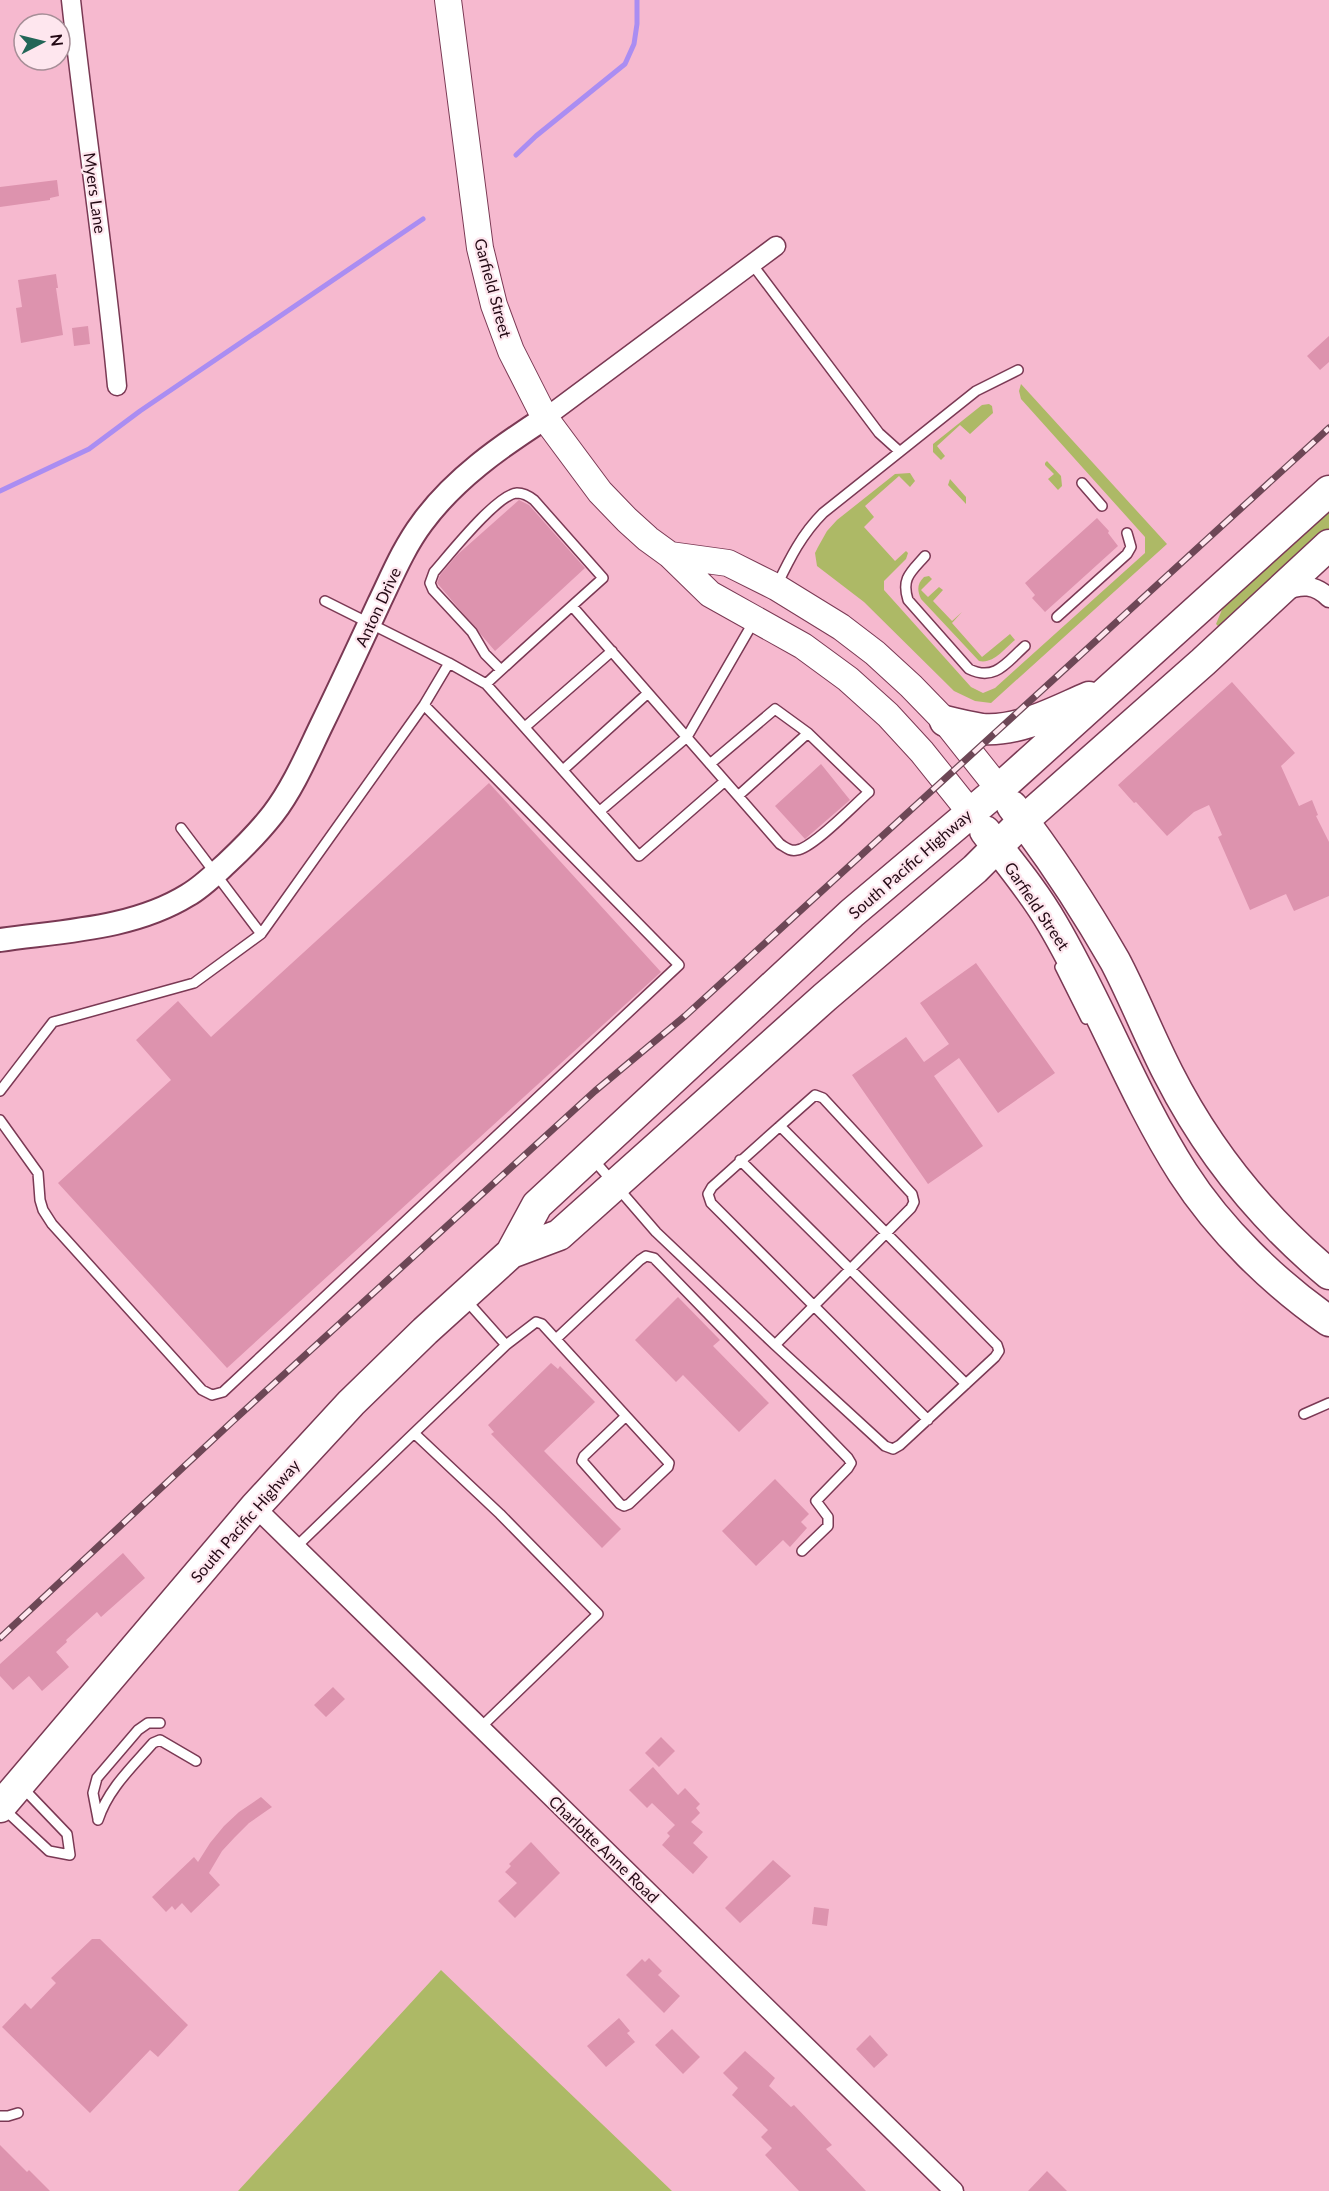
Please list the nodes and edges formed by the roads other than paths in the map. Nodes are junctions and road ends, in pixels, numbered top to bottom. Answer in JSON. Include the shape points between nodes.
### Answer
{"nodes":[{"id":1,"x":71,"y":0,"type":"edge"},
{"id":2,"x":448,"y":0,"type":"edge"},
{"id":3,"x":776,"y":246,"type":"dead end"},
{"id":4,"x":752,"y":264,"type":"junction"},
{"id":5,"x":1018,"y":370,"type":"dead end"},
{"id":6,"x":117,"y":386,"type":"dead end"},
{"id":7,"x":545,"y":418,"type":"junction"},
{"id":8,"x":899,"y":451,"type":"junction"},
{"id":9,"x":1082,"y":483,"type":"dead end"},
{"id":10,"x":1329,"y":491,"type":"edge"},
{"id":11,"x":1102,"y":506,"type":"dead end"},
{"id":12,"x":1127,"y":533,"type":"dead end"},
{"id":13,"x":1329,"y":545,"type":"edge"},
{"id":14,"x":670,"y":555,"type":"junction"},
{"id":15,"x":925,"y":556,"type":"dead end"},
{"id":16,"x":776,"y":587,"type":"junction"},
{"id":17,"x":1274,"y":595,"type":"junction"},
{"id":18,"x":1329,"y":598,"type":"edge"},
{"id":19,"x":325,"y":601,"type":"dead end"},
{"id":20,"x":572,"y":606,"type":"junction"},
{"id":21,"x":1057,"y":617,"type":"dead end"},
{"id":22,"x":755,"y":619,"type":"junction"},
{"id":23,"x":369,"y":624,"type":"junction"},
{"id":24,"x":1025,"y":646,"type":"dead end"},
{"id":25,"x":612,"y":651,"type":"junction"},
{"id":26,"x":449,"y":663,"type":"junction"},
{"id":27,"x":501,"y":670,"type":"junction"},
{"id":28,"x":486,"y":684,"type":"junction"},
{"id":29,"x":1113,"y":686,"type":"junction"},
{"id":30,"x":648,"y":693,"type":"junction"},
{"id":31,"x":424,"y":705,"type":"junction"},
{"id":32,"x":945,"y":721,"type":"junction"},
{"id":33,"x":525,"y":727,"type":"junction"},
{"id":34,"x":808,"y":733,"type":"junction"},
{"id":35,"x":687,"y":737,"type":"junction"},
{"id":36,"x":710,"y":765,"type":"junction"},
{"id":37,"x":563,"y":770,"type":"junction"},
{"id":38,"x":725,"y":781,"type":"junction"},
{"id":39,"x":999,"y":789,"type":"junction"},
{"id":40,"x":738,"y":796,"type":"junction"},
{"id":41,"x":600,"y":811,"type":"junction"},
{"id":42,"x":970,"y":813,"type":"junction"},
{"id":43,"x":1023,"y":821,"type":"junction"},
{"id":44,"x":181,"y":828,"type":"dead end"},
{"id":45,"x":997,"y":848,"type":"junction"},
{"id":46,"x":216,"y":874,"type":"junction"},
{"id":47,"x":261,"y":934,"type":"junction"},
{"id":48,"x":0,"y":940,"type":"edge"},
{"id":49,"x":1056,"y":959,"type":"dead end"},
{"id":50,"x":1090,"y":1025,"type":"dead end"},
{"id":51,"x":0,"y":1091,"type":"edge"},
{"id":52,"x":0,"y":1120,"type":"edge"},
{"id":53,"x":780,"y":1126,"type":"junction"},
{"id":54,"x":590,"y":1156,"type":"junction"},
{"id":55,"x":740,"y":1160,"type":"junction"},
{"id":56,"x":616,"y":1185,"type":"junction"},
{"id":57,"x":885,"y":1232,"type":"junction"},
{"id":58,"x":511,"y":1253,"type":"junction"},
{"id":59,"x":850,"y":1268,"type":"junction"},
{"id":60,"x":1329,"y":1274,"type":"edge"},
{"id":61,"x":462,"y":1296,"type":"junction"},
{"id":62,"x":813,"y":1306,"type":"junction"},
{"id":63,"x":1329,"y":1321,"type":"edge"},
{"id":64,"x":556,"y":1340,"type":"junction"},
{"id":65,"x":506,"y":1345,"type":"junction"},
{"id":66,"x":775,"y":1346,"type":"junction"},
{"id":67,"x":966,"y":1384,"type":"junction"},
{"id":68,"x":1329,"y":1403,"type":"edge"},
{"id":69,"x":1304,"y":1414,"type":"dead end"},
{"id":70,"x":626,"y":1416,"type":"junction"},
{"id":71,"x":928,"y":1420,"type":"junction"},
{"id":72,"x":414,"y":1433,"type":"junction"},
{"id":73,"x":255,"y":1507,"type":"junction"},
{"id":74,"x":296,"y":1547,"type":"junction"},
{"id":75,"x":802,"y":1551,"type":"dead end"},
{"id":76,"x":160,"y":1723,"type":"dead end"},
{"id":77,"x":480,"y":1728,"type":"junction"},
{"id":78,"x":196,"y":1761,"type":"dead end"},
{"id":79,"x":7,"y":1800,"type":"edge"},
{"id":80,"x":18,"y":2113,"type":"dead end"},
{"id":81,"x":0,"y":2116,"type":"edge"},
{"id":82,"x":954,"y":2191,"type":"edge"}],
"edges":[{"from":1,"to":6,"type":"street","name":"Myers Lane","via":[[110,301]]},
{"from":2,"to":7,"type":"main road","name":"Garfield Street","via":[[480,248],[510,351]]},
{"from":3,"to":4,"type":"street","name":"Anton Drive"},
{"from":4,"to":7,"type":"street","name":"Anton Drive"},
{"from":4,"to":8,"type":"lane","via":[[879,432]]},
{"from":5,"to":8,"type":"lane","via":[[976,391]]},
{"from":7,"to":14,"type":"main road","name":"Garfield Street","via":[[600,492]]},
{"from":7,"to":23,"type":"street","name":"Anton Drive","via":[[505,444],[442,499],[421,524]]},
{"from":8,"to":16,"type":"lane","via":[[808,528]]},
{"from":9,"to":11,"type":"lane"},
{"from":10,"to":29,"type":"main road","name":"South Pacific Highway"},
{"from":12,"to":21,"type":"lane","via":[[1131,547],[1128,554]]},
{"from":13,"to":17,"type":"main road","name":"South Pacific Highway"},
{"from":14,"to":16,"type":"main road","name":"Garfield Street","via":[[728,563]]},
{"from":14,"to":22,"type":"main road","name":"Garfield Street","via":[[710,594]]},
{"from":15,"to":24,"type":"lane","via":[[904,587],[908,600],[969,669],[990,674]]},
{"from":16,"to":32,"type":"main road","name":"Garfield Street","via":[[875,653]]},
{"from":17,"to":18,"type":"street","via":[[1296,586],[1315,586]]},
{"from":17,"to":43,"type":"main road","name":"South Pacific Highway","via":[[1203,663]]},
{"from":19,"to":23,"type":"lane"},
{"from":20,"to":25,"type":"lane"},
{"from":20,"to":27,"type":"lane"},
{"from":20,"to":27,"type":"lane","via":[[603,578],[534,500],[517,493],[496,503],[434,572],[430,583]]},
{"from":22,"to":35,"type":"lane"},
{"from":22,"to":42,"type":"main road","name":"Garfield Street","via":[[803,646],[888,715]]},
{"from":23,"to":26,"type":"lane"},
{"from":23,"to":46,"type":"street","name":"Anton Drive","via":[[311,747],[275,812]]},
{"from":25,"to":30,"type":"lane"},
{"from":25,"to":33,"type":"lane"},
{"from":26,"to":28,"type":"lane"},
{"from":26,"to":31,"type":"lane"},
{"from":27,"to":28,"type":"lane"},
{"from":28,"to":33,"type":"lane"},
{"from":29,"to":32,"type":"main road","via":[[1020,724],[983,729]]},
{"from":29,"to":39,"type":"main road","name":"South Pacific Highway"},
{"from":30,"to":35,"type":"lane"},
{"from":30,"to":37,"type":"lane"},
{"from":31,"to":47,"type":"lane"},
{"from":31,"to":52,"type":"lane","via":[[679,965],[223,1392],[212,1395],[202,1390],[52,1224],[40,1200],[38,1173]]},
{"from":32,"to":39,"type":"main road","name":"Garfield Street"},
{"from":33,"to":37,"type":"lane"},
{"from":34,"to":36,"type":"lane","via":[[775,709]]},
{"from":34,"to":40,"type":"lane"},
{"from":34,"to":40,"type":"lane","via":[[869,792],[811,844],[798,850],[780,844]]},
{"from":35,"to":36,"type":"lane"},
{"from":35,"to":41,"type":"lane"},
{"from":36,"to":38,"type":"lane"},
{"from":37,"to":41,"type":"lane"},
{"from":38,"to":40,"type":"lane"},
{"from":38,"to":41,"type":"lane","via":[[639,856]]},
{"from":39,"to":42,"type":"main road","name":"South Pacific Highway"},
{"from":39,"to":43,"type":"main road","name":"Garfield Street"},
{"from":42,"to":45,"type":"main road","name":"Garfield Street"},
{"from":42,"to":54,"type":"main road","name":"South Pacific Highway","via":[[852,913]]},
{"from":43,"to":45,"type":"main road","name":"South Pacific Highway"},
{"from":43,"to":60,"type":"main road","name":"Garfield Street","via":[[1064,876],[1116,963],[1169,1075],[1211,1145],[1258,1207],[1297,1248]]},
{"from":44,"to":46,"type":"lane"},
{"from":45,"to":56,"type":"main road","name":"South Pacific Highway","via":[[825,996]]},
{"from":45,"to":63,"type":"main road","name":"Garfield Street","via":[[1089,990],[1112,1051],[1183,1173],[1231,1235],[1272,1275]]},
{"from":46,"to":47,"type":"lane"},
{"from":46,"to":48,"type":"street","name":"Anton Drive","via":[[188,895],[133,919]]},
{"from":47,"to":51,"type":"lane","via":[[194,982],[53,1022]]},
{"from":49,"to":50,"type":"lane"},
{"from":53,"to":55,"type":"lane"},
{"from":53,"to":57,"type":"lane"},
{"from":53,"to":57,"type":"lane","via":[[809,1098],[822,1098],[912,1194],[911,1208]]},
{"from":54,"to":56,"type":"lane"},
{"from":54,"to":58,"type":"main road","name":"South Pacific Highway","via":[[537,1205]]},
{"from":55,"to":59,"type":"lane"},
{"from":55,"to":62,"type":"lane","via":[[712,1186],[708,1194],[711,1203]]},
{"from":56,"to":58,"type":"main road","name":"South Pacific Highway","via":[[559,1235]]},
{"from":56,"to":66,"type":"lane","via":[[656,1232]]},
{"from":57,"to":59,"type":"lane"},
{"from":57,"to":67,"type":"lane","via":[[997,1345],[999,1352]]},
{"from":58,"to":61,"type":"main road","name":"South Pacific Highway"},
{"from":59,"to":62,"type":"lane"},
{"from":59,"to":67,"type":"lane"},
{"from":61,"to":65,"type":"lane"},
{"from":61,"to":73,"type":"main road","name":"South Pacific Highway","via":[[351,1403]]},
{"from":62,"to":66,"type":"lane"},
{"from":62,"to":71,"type":"lane"},
{"from":64,"to":65,"type":"lane","via":[[536,1322]]},
{"from":64,"to":70,"type":"lane"},
{"from":64,"to":75,"type":"lane","via":[[640,1260],[646,1256],[654,1258],[851,1463],[816,1501],[828,1517],[828,1526]]},
{"from":65,"to":72,"type":"lane"},
{"from":66,"to":71,"type":"lane","via":[[885,1446],[893,1449],[900,1445]]},
{"from":67,"to":71,"type":"lane"},
{"from":68,"to":69,"type":"lane"},
{"from":70,"to":70,"type":"lane","via":[[582,1461],[624,1506],[669,1463]]},
{"from":72,"to":74,"type":"lane"},
{"from":72,"to":77,"type":"lane","via":[[598,1614]]},
{"from":73,"to":74,"type":"street","name":"Charlotte Anne Road"},
{"from":73,"to":79,"type":"main road","name":"South Pacific Highway"},
{"from":74,"to":77,"type":"street","name":"Charlotte Anne Road"},
{"from":76,"to":78,"type":"lane","via":[[148,1723],[138,1730],[96,1778],[93,1793],[98,1820],[110,1792],[153,1743],[160,1740],[170,1744]]},
{"from":77,"to":82,"type":"street","name":"Charlotte Anne Road"},
{"from":79,"to":79,"type":"lane","via":[[49,1851],[70,1855],[67,1834]]},
{"from":80,"to":81,"type":"lane"}]}
